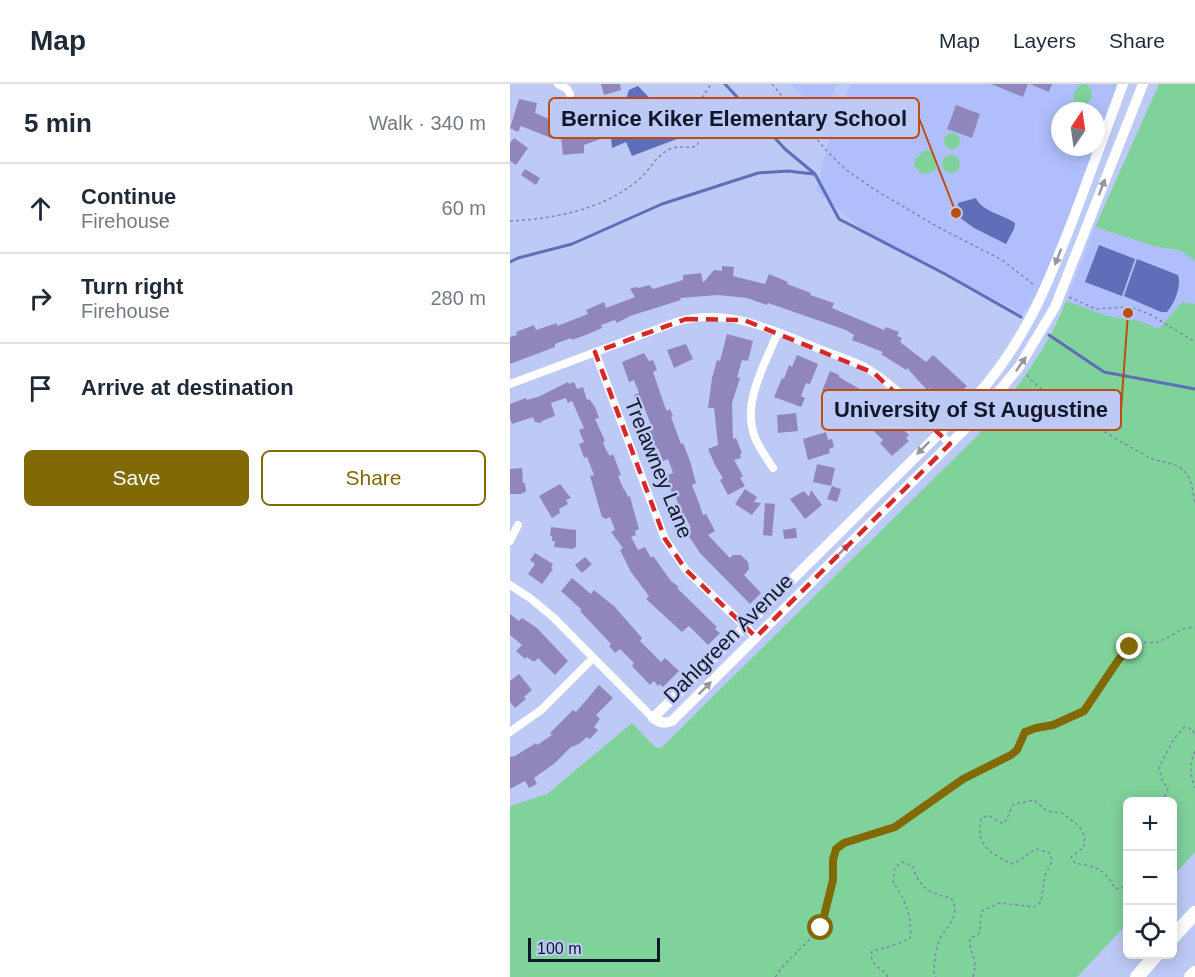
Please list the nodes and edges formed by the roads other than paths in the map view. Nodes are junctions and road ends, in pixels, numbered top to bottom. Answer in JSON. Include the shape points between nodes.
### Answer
{"nodes":[{"id":1,"x":558,"y":84,"type":"edge"},
{"id":2,"x":1123,"y":84,"type":"edge"},
{"id":3,"x":1143,"y":84,"type":"edge"},
{"id":4,"x":570,"y":94,"type":"dead end"},
{"id":5,"x":778,"y":332,"type":"junction"},
{"id":6,"x":595,"y":352,"type":"junction"},
{"id":7,"x":510,"y":384,"type":"edge"},
{"id":8,"x":939,"y":432,"type":"junction"},
{"id":9,"x":950,"y":444,"type":"junction"},
{"id":10,"x":772,"y":468,"type":"dead end"},
{"id":11,"x":518,"y":525,"type":"dead end"},
{"id":12,"x":510,"y":541,"type":"edge"},
{"id":13,"x":510,"y":585,"type":"edge"},
{"id":14,"x":745,"y":627,"type":"junction"},
{"id":15,"x":756,"y":637,"type":"junction"},
{"id":16,"x":593,"y":658,"type":"junction"},
{"id":17,"x":653,"y":718,"type":"junction"},
{"id":18,"x":510,"y":732,"type":"edge"},
{"id":19,"x":1195,"y":913,"type":"edge"},
{"id":20,"x":1177,"y":933,"type":"edge"},
{"id":21,"x":1153,"y":959,"type":"edge"},
{"id":22,"x":1195,"y":973,"type":"edge"},
{"id":23,"x":1137,"y":977,"type":"edge"},
{"id":24,"x":1191,"y":977,"type":"edge"}],
"edges":[{"from":1,"to":4,"type":"street"},
{"from":2,"to":8,"type":"street","name":"Dahlgreen Avenue","one_way":true,"via":[[1031,318],[994,375]]},
{"from":9,"to":3,"type":"street","name":"Dahlgreen Avenue","one_way":true,"via":[[1004,387],[1048,320]]},
{"from":5,"to":6,"type":"street","via":[[733,318],[698,317]]},
{"from":5,"to":8,"type":"street","via":[[874,373]]},
{"from":5,"to":10,"type":"street","via":[[754,390],[751,410],[756,439]]},
{"from":6,"to":7,"type":"street"},
{"from":6,"to":14,"type":"street","name":"Trelawney Lane","via":[[665,539],[686,570]]},
{"from":8,"to":9,"type":"street"},
{"from":8,"to":14,"type":"street","name":"Dahlgreen Avenue","one_way":true},
{"from":15,"to":9,"type":"street","name":"Dahlgreen Avenue","one_way":true},
{"from":11,"to":12,"type":"street"},
{"from":13,"to":16,"type":"street","via":[[540,605]]},
{"from":14,"to":15,"type":"street","name":"Trelawney Lane"},
{"from":14,"to":17,"type":"street","name":"Dahlgreen Avenue"},
{"from":17,"to":15,"type":"street","name":"Dahlgreen Avenue","one_way":true,"via":[[661,723],[672,721]]},
{"from":16,"to":17,"type":"street"},
{"from":16,"to":18,"type":"street","via":[[541,710]]},
{"from":19,"to":20,"type":"highway"},
{"from":21,"to":23,"type":"highway"},
{"from":22,"to":24,"type":"highway"}]}
